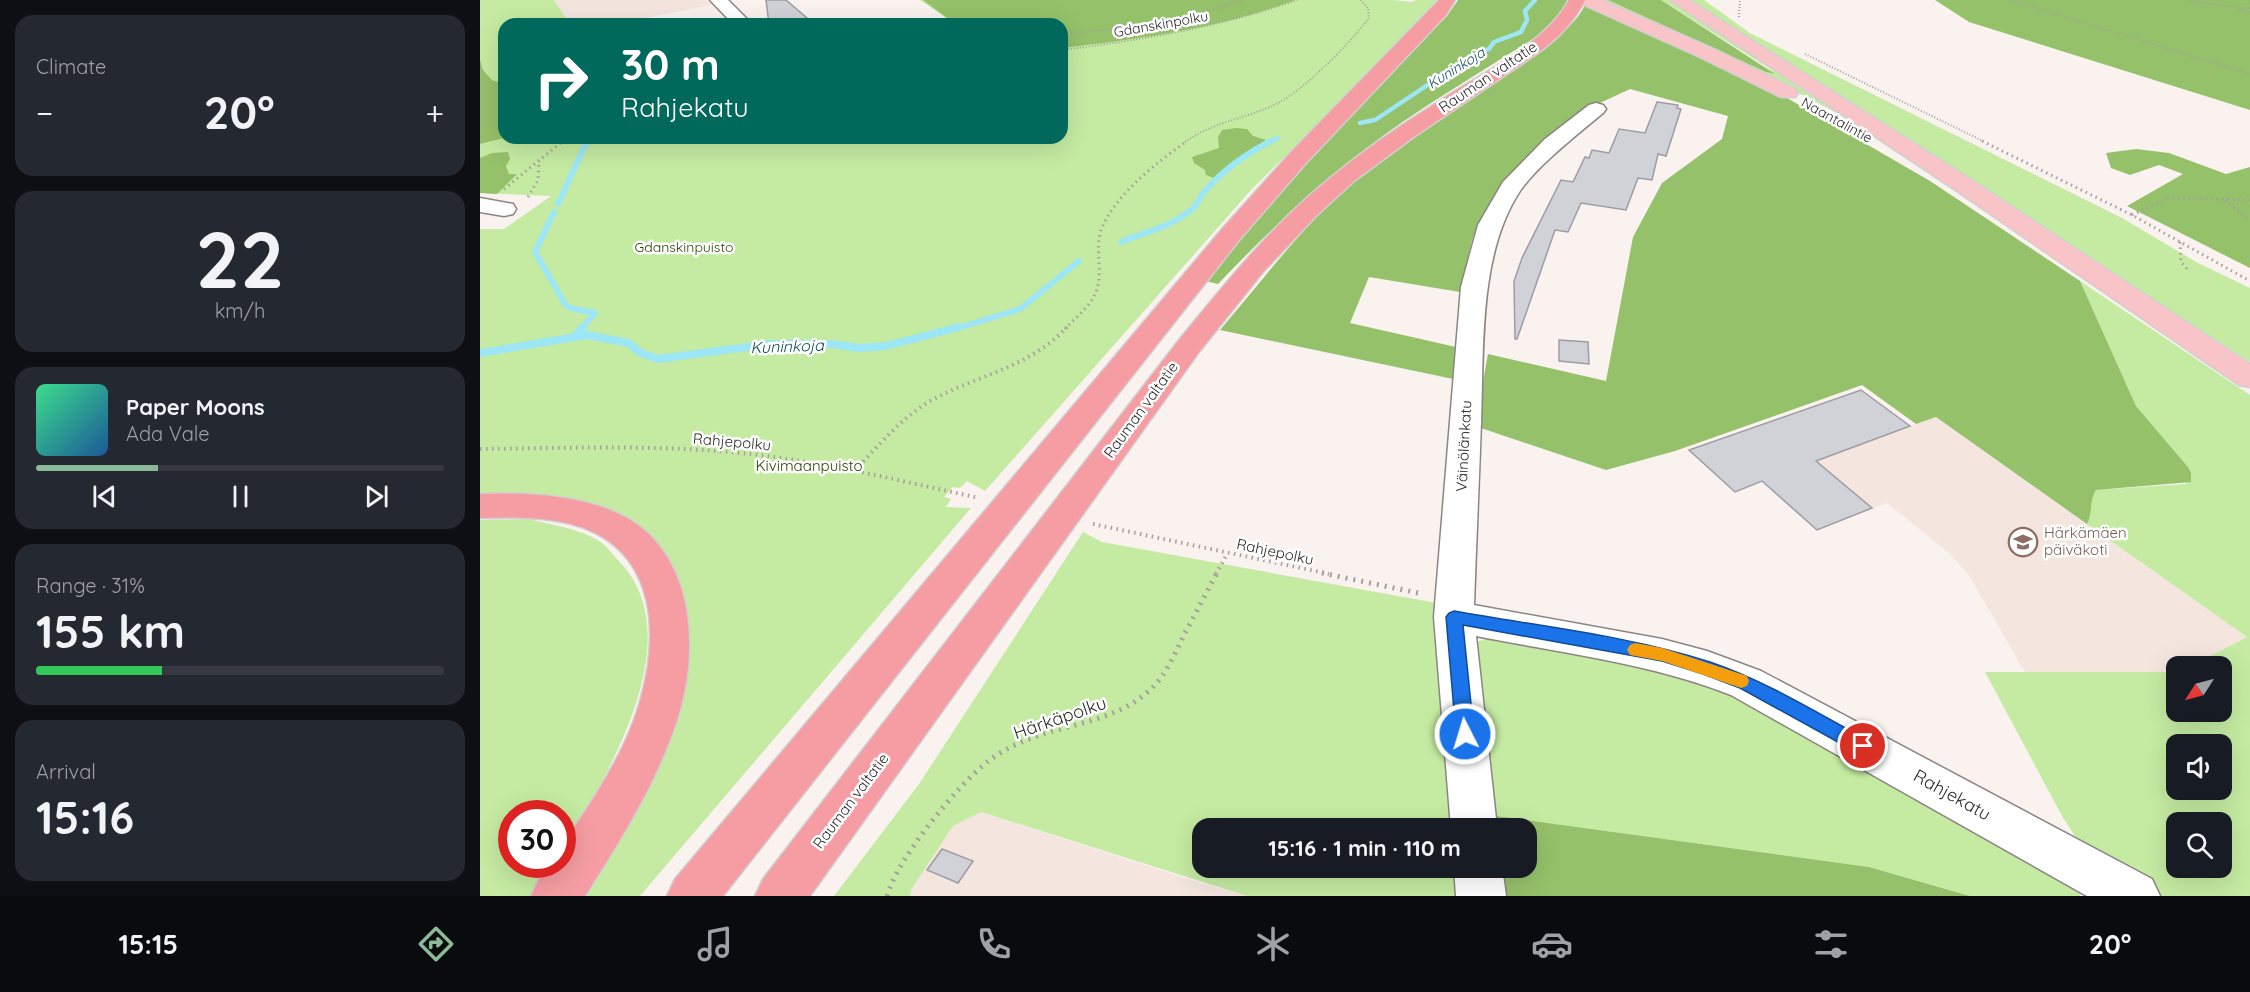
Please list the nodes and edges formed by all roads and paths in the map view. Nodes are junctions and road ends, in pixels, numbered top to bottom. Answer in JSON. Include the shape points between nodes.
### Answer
{"nodes":[{"id":1,"x":718,"y":0,"type":"edge"},
{"id":2,"x":1236,"y":0,"type":"edge"},
{"id":3,"x":1244,"y":0,"type":"edge"},
{"id":4,"x":1297,"y":0,"type":"edge"},
{"id":5,"x":1361,"y":0,"type":"edge"},
{"id":6,"x":1447,"y":0,"type":"edge"},
{"id":7,"x":1577,"y":0,"type":"edge"},
{"id":8,"x":1588,"y":0,"type":"edge"},
{"id":9,"x":1678,"y":0,"type":"edge"},
{"id":10,"x":1740,"y":0,"type":"edge"},
{"id":11,"x":2010,"y":0,"type":"edge"},
{"id":12,"x":2189,"y":0,"type":"edge"},
{"id":13,"x":1231,"y":3,"type":"junction"},
{"id":14,"x":2237,"y":8,"type":"junction"},
{"id":15,"x":2250,"y":8,"type":"edge"},
{"id":16,"x":2250,"y":13,"type":"edge"},
{"id":17,"x":737,"y":18,"type":"edge"},
{"id":18,"x":1739,"y":19,"type":"dead end"},
{"id":19,"x":1068,"y":33,"type":"edge"},
{"id":20,"x":1068,"y":49,"type":"edge"},
{"id":21,"x":1802,"y":53,"type":"dead end"},
{"id":22,"x":2250,"y":74,"type":"edge"},
{"id":23,"x":1596,"y":109,"type":"dead end"},
{"id":24,"x":558,"y":144,"type":"edge"},
{"id":25,"x":539,"y":161,"type":"junction"},
{"id":26,"x":528,"y":197,"type":"dead end"},
{"id":27,"x":2225,"y":200,"type":"junction"},
{"id":28,"x":2250,"y":200,"type":"edge"},
{"id":29,"x":494,"y":203,"type":"edge"},
{"id":30,"x":2132,"y":215,"type":"junction"},
{"id":31,"x":2250,"y":220,"type":"edge"},
{"id":32,"x":2180,"y":242,"type":"junction"},
{"id":33,"x":2073,"y":261,"type":"junction"},
{"id":34,"x":2188,"y":270,"type":"dead end"},
{"id":35,"x":2250,"y":281,"type":"edge"},
{"id":36,"x":2250,"y":378,"type":"edge"},
{"id":37,"x":480,"y":450,"type":"edge"},
{"id":38,"x":855,"y":471,"type":"junction"},
{"id":39,"x":979,"y":498,"type":"dead end"},
{"id":40,"x":480,"y":506,"type":"edge"},
{"id":41,"x":1089,"y":523,"type":"dead end"},
{"id":42,"x":1227,"y":554,"type":"junction"},
{"id":43,"x":1455,"y":608,"type":"junction"},
{"id":44,"x":1473,"y":818,"type":"edge"},
{"id":45,"x":1479,"y":878,"type":"edge"},
{"id":46,"x":556,"y":896,"type":"edge"},
{"id":47,"x":692,"y":896,"type":"edge"},
{"id":48,"x":780,"y":896,"type":"edge"},
{"id":49,"x":886,"y":896,"type":"edge"},
{"id":50,"x":1481,"y":896,"type":"edge"},
{"id":51,"x":2135,"y":896,"type":"edge"}],
"edges":[{"from":1,"to":17,"type":"street"},
{"from":2,"to":13,"type":"path"},
{"from":3,"to":13,"type":"path"},
{"from":4,"to":20,"type":"path","name":"Gdanskinpolku","via":[[1166,36]]},
{"from":5,"to":38,"type":"path","via":[[1368,8],[1369,18],[1314,75],[1274,105],[1216,124],[1194,136],[1149,169],[1124,195],[1099,236],[1098,285],[1092,300],[1067,329],[1021,362],[914,412]]},
{"from":6,"to":47,"type":"highway","via":[[1231,234]]},
{"from":7,"to":48,"type":"highway","name":"Rauman valtatie","via":[[1565,19],[1526,54],[1360,164],[1257,261],[1189,346]]},
{"from":8,"to":33,"type":"main road","name":"Naantalintie","via":[[1801,99]]},
{"from":9,"to":33,"type":"main road","name":"Naantalintie","via":[[1943,171]]},
{"from":10,"to":18,"type":"path"},
{"from":11,"to":22,"type":"path"},
{"from":12,"to":14,"type":"path"},
{"from":13,"to":19,"type":"path","via":[[1204,13]]},
{"from":14,"to":15,"type":"path"},
{"from":14,"to":16,"type":"path"},
{"from":21,"to":30,"type":"path"},
{"from":23,"to":43,"type":"street","name":"Väinölänkatu","via":[[1553,144],[1511,187],[1490,225],[1481,255],[1469,353]]},
{"from":24,"to":25,"type":"path"},
{"from":25,"to":26,"type":"path","via":[[538,185]]},
{"from":25,"to":29,"type":"path","via":[[522,172]]},
{"from":27,"to":28,"type":"path"},
{"from":27,"to":30,"type":"path","via":[[2169,198]]},
{"from":27,"to":31,"type":"path"},
{"from":30,"to":32,"type":"path"},
{"from":32,"to":34,"type":"path","via":[[2181,262]]},
{"from":32,"to":35,"type":"path"},
{"from":33,"to":36,"type":"main road","name":"Naantalintie"},
{"from":37,"to":38,"type":"path","name":"Rahjepolku","via":[[666,449],[758,455]]},
{"from":38,"to":39,"type":"path","name":"Rahjepolku"},
{"from":40,"to":46,"type":"highway","via":[[565,511],[620,531],[651,565],[666,597],[667,664],[655,721],[633,772]]},
{"from":41,"to":42,"type":"path","name":"Rahjepolku"},
{"from":42,"to":43,"type":"path","name":"Rahjepolku","via":[[1398,590]]},
{"from":42,"to":49,"type":"path","name":"Härkäpolku","via":[[1167,668],[1151,690],[1112,715],[1033,738],[986,762],[965,780],[910,852]]},
{"from":43,"to":44,"type":"street","name":"Väinölänkatu"},
{"from":43,"to":51,"type":"street","name":"Rahjekatu","via":[[1662,655],[1746,683]]},
{"from":45,"to":50,"type":"street"}]}
